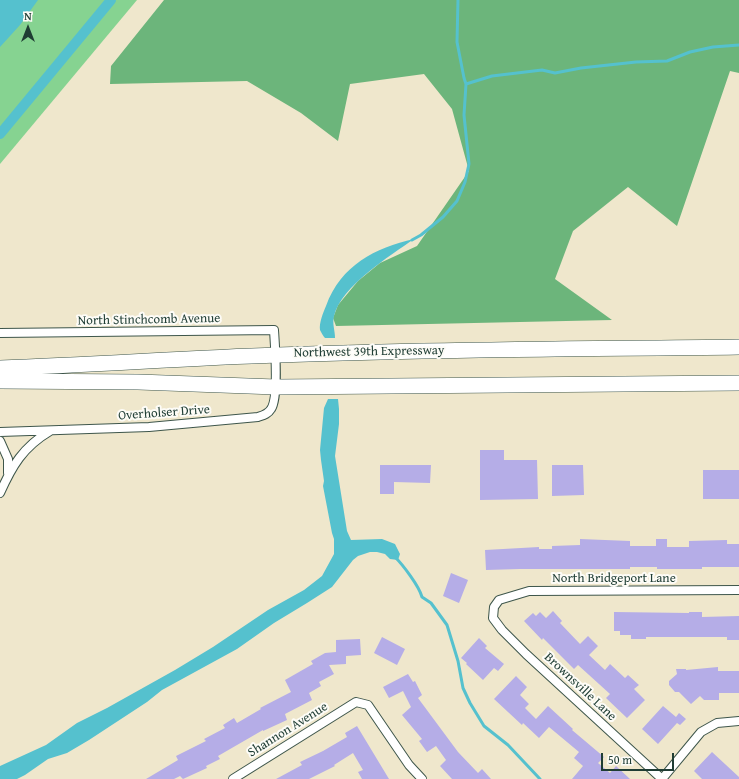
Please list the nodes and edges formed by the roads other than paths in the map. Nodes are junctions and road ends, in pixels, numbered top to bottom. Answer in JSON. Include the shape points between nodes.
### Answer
{"nodes":[{"id":1,"x":0,"y":333,"type":"edge"},
{"id":2,"x":739,"y":347,"type":"edge"},
{"id":3,"x":276,"y":355,"type":"junction"},
{"id":4,"x":0,"y":368,"type":"edge"},
{"id":5,"x":0,"y":381,"type":"edge"},
{"id":6,"x":739,"y":384,"type":"edge"},
{"id":7,"x":276,"y":387,"type":"junction"},
{"id":8,"x":51,"y":431,"type":"junction"},
{"id":9,"x":0,"y":432,"type":"edge"},
{"id":10,"x":0,"y":441,"type":"edge"},
{"id":11,"x":8,"y":474,"type":"junction"},
{"id":12,"x":0,"y":493,"type":"edge"},
{"id":13,"x":739,"y":590,"type":"edge"},
{"id":14,"x":494,"y":607,"type":"joint"},
{"id":15,"x":739,"y":721,"type":"edge"},
{"id":16,"x":233,"y":779,"type":"edge"},
{"id":17,"x":422,"y":779,"type":"edge"},
{"id":18,"x":662,"y":779,"type":"edge"}],
"edges":[{"from":1,"to":3,"type":"street","name":"North Stinchcomb Avenue","via":[[274,330]]},
{"from":2,"to":3,"type":"highway","name":"Northwest 39th Expressway","via":[[438,350]]},
{"from":3,"to":4,"type":"highway","name":"Northwest 39th Expressway"},
{"from":3,"to":7,"type":"street","name":"Overholser Drive"},
{"from":5,"to":7,"type":"highway"},
{"from":6,"to":7,"type":"highway"},
{"from":7,"to":8,"type":"street","name":"Overholser Drive","via":[[273,408],[267,414],[258,417],[148,427]]},
{"from":8,"to":9,"type":"street","name":"Overholser Drive"},
{"from":8,"to":11,"type":"street","via":[[27,448]]},
{"from":10,"to":11,"type":"street","via":[[8,459]]},
{"from":11,"to":12,"type":"street"},
{"from":13,"to":14,"type":"street","name":"North Bridgeport Lane","via":[[529,591],[499,600]]},
{"from":14,"to":18,"type":"street","name":"Brownsville Lane","via":[[493,618],[502,630]]},
{"from":15,"to":18,"type":"street","via":[[717,723],[701,732]]},
{"from":16,"to":17,"type":"street","name":"Shannon Avenue","via":[[356,702],[368,705],[409,765]]}]}
